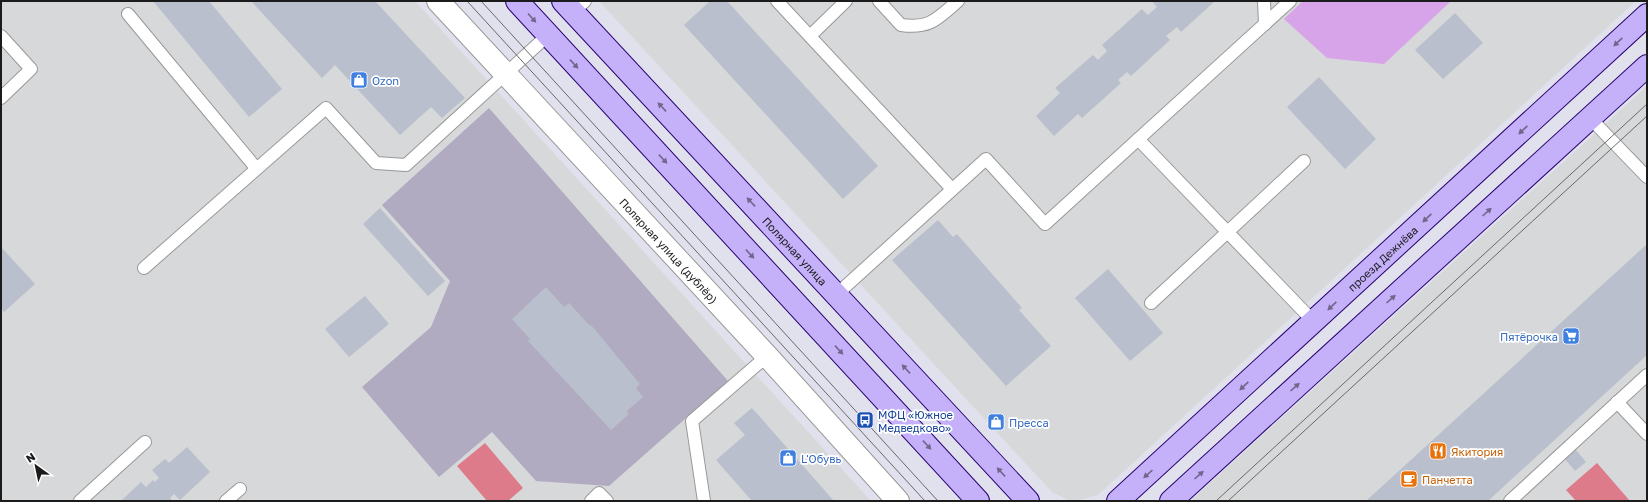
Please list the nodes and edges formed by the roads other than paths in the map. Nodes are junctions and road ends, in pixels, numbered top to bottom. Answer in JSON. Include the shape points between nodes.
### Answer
{"nodes":[{"id":1,"x":438,"y":1,"type":"edge"},
{"id":2,"x":517,"y":1,"type":"edge"},
{"id":3,"x":777,"y":1,"type":"edge"},
{"id":4,"x":846,"y":1,"type":"edge"},
{"id":5,"x":880,"y":1,"type":"edge"},
{"id":6,"x":958,"y":1,"type":"edge"},
{"id":7,"x":1264,"y":1,"type":"edge"},
{"id":8,"x":1290,"y":1,"type":"edge"},
{"id":9,"x":574,"y":5,"type":"edge"},
{"id":10,"x":128,"y":14,"type":"dead end"},
{"id":11,"x":1647,"y":16,"type":"edge"},
{"id":12,"x":1266,"y":24,"type":"junction"},
{"id":13,"x":548,"y":35,"type":"junction"},
{"id":14,"x":1,"y":36,"type":"edge"},
{"id":15,"x":810,"y":36,"type":"junction"},
{"id":16,"x":1647,"y":66,"type":"edge"},
{"id":17,"x":506,"y":75,"type":"junction"},
{"id":18,"x":1,"y":98,"type":"edge"},
{"id":19,"x":1590,"y":118,"type":"junction"},
{"id":20,"x":1138,"y":139,"type":"junction"},
{"id":21,"x":1304,"y":161,"type":"dead end"},
{"id":22,"x":256,"y":168,"type":"junction"},
{"id":23,"x":1647,"y":176,"type":"edge"},
{"id":24,"x":952,"y":189,"type":"junction"},
{"id":25,"x":1228,"y":232,"type":"junction"},
{"id":26,"x":144,"y":268,"type":"dead end"},
{"id":27,"x":837,"y":294,"type":"junction"},
{"id":28,"x":1151,"y":303,"type":"dead end"},
{"id":29,"x":1314,"y":322,"type":"junction"},
{"id":30,"x":767,"y":356,"type":"junction"},
{"id":31,"x":1647,"y":375,"type":"edge"},
{"id":32,"x":1617,"y":402,"type":"junction"},
{"id":33,"x":1647,"y":434,"type":"edge"},
{"id":34,"x":145,"y":442,"type":"dead end"},
{"id":35,"x":240,"y":489,"type":"dead end"},
{"id":36,"x":80,"y":501,"type":"edge"},
{"id":37,"x":226,"y":501,"type":"edge"},
{"id":38,"x":591,"y":501,"type":"edge"},
{"id":39,"x":607,"y":501,"type":"edge"},
{"id":40,"x":704,"y":501,"type":"edge"},
{"id":41,"x":898,"y":501,"type":"edge"},
{"id":42,"x":978,"y":501,"type":"edge"},
{"id":43,"x":1028,"y":501,"type":"edge"},
{"id":44,"x":1118,"y":501,"type":"edge"},
{"id":45,"x":1170,"y":501,"type":"edge"},
{"id":46,"x":1510,"y":501,"type":"edge"}],
"edges":[{"from":1,"to":17,"type":"street","name":"Полярная улица (дублёр)"},
{"from":2,"to":13,"type":"main road","one_way":true},
{"from":3,"to":15,"type":"lane"},
{"from":4,"to":15,"type":"lane"},
{"from":5,"to":6,"type":"lane","via":[[901,25],[915,27],[933,23]]},
{"from":7,"to":12,"type":"lane"},
{"from":8,"to":12,"type":"lane"},
{"from":27,"to":9,"type":"main road","name":"Полярная улица","one_way":true},
{"from":10,"to":22,"type":"lane"},
{"from":11,"to":29,"type":"main road","name":"проезд Дежнёва","one_way":true},
{"from":12,"to":20,"type":"lane"},
{"from":13,"to":17,"type":"lane"},
{"from":13,"to":42,"type":"main road","one_way":true},
{"from":14,"to":18,"type":"lane","via":[[31,69]]},
{"from":15,"to":24,"type":"lane"},
{"from":16,"to":19,"type":"main road"},
{"from":17,"to":22,"type":"lane","via":[[406,165],[376,163],[326,108]]},
{"from":17,"to":30,"type":"street","name":"Полярная улица (дублёр)"},
{"from":19,"to":23,"type":"lane"},
{"from":45,"to":19,"type":"main road","one_way":true},
{"from":20,"to":24,"type":"lane","via":[[1045,224],[986,159]]},
{"from":20,"to":25,"type":"lane"},
{"from":21,"to":25,"type":"lane"},
{"from":22,"to":26,"type":"lane"},
{"from":24,"to":27,"type":"lane"},
{"from":25,"to":28,"type":"lane"},
{"from":25,"to":29,"type":"lane"},
{"from":43,"to":27,"type":"main road","name":"Полярная улица","one_way":true},
{"from":29,"to":44,"type":"main road","name":"проезд Дежнёва","one_way":true},
{"from":30,"to":40,"type":"lane","via":[[692,421]]},
{"from":30,"to":41,"type":"street","name":"Полярная улица (дублёр)"},
{"from":31,"to":32,"type":"lane"},
{"from":32,"to":33,"type":"lane"},
{"from":32,"to":46,"type":"lane"},
{"from":34,"to":36,"type":"lane"},
{"from":35,"to":37,"type":"lane"},
{"from":38,"to":39,"type":"lane","via":[[599,493]]}]}
